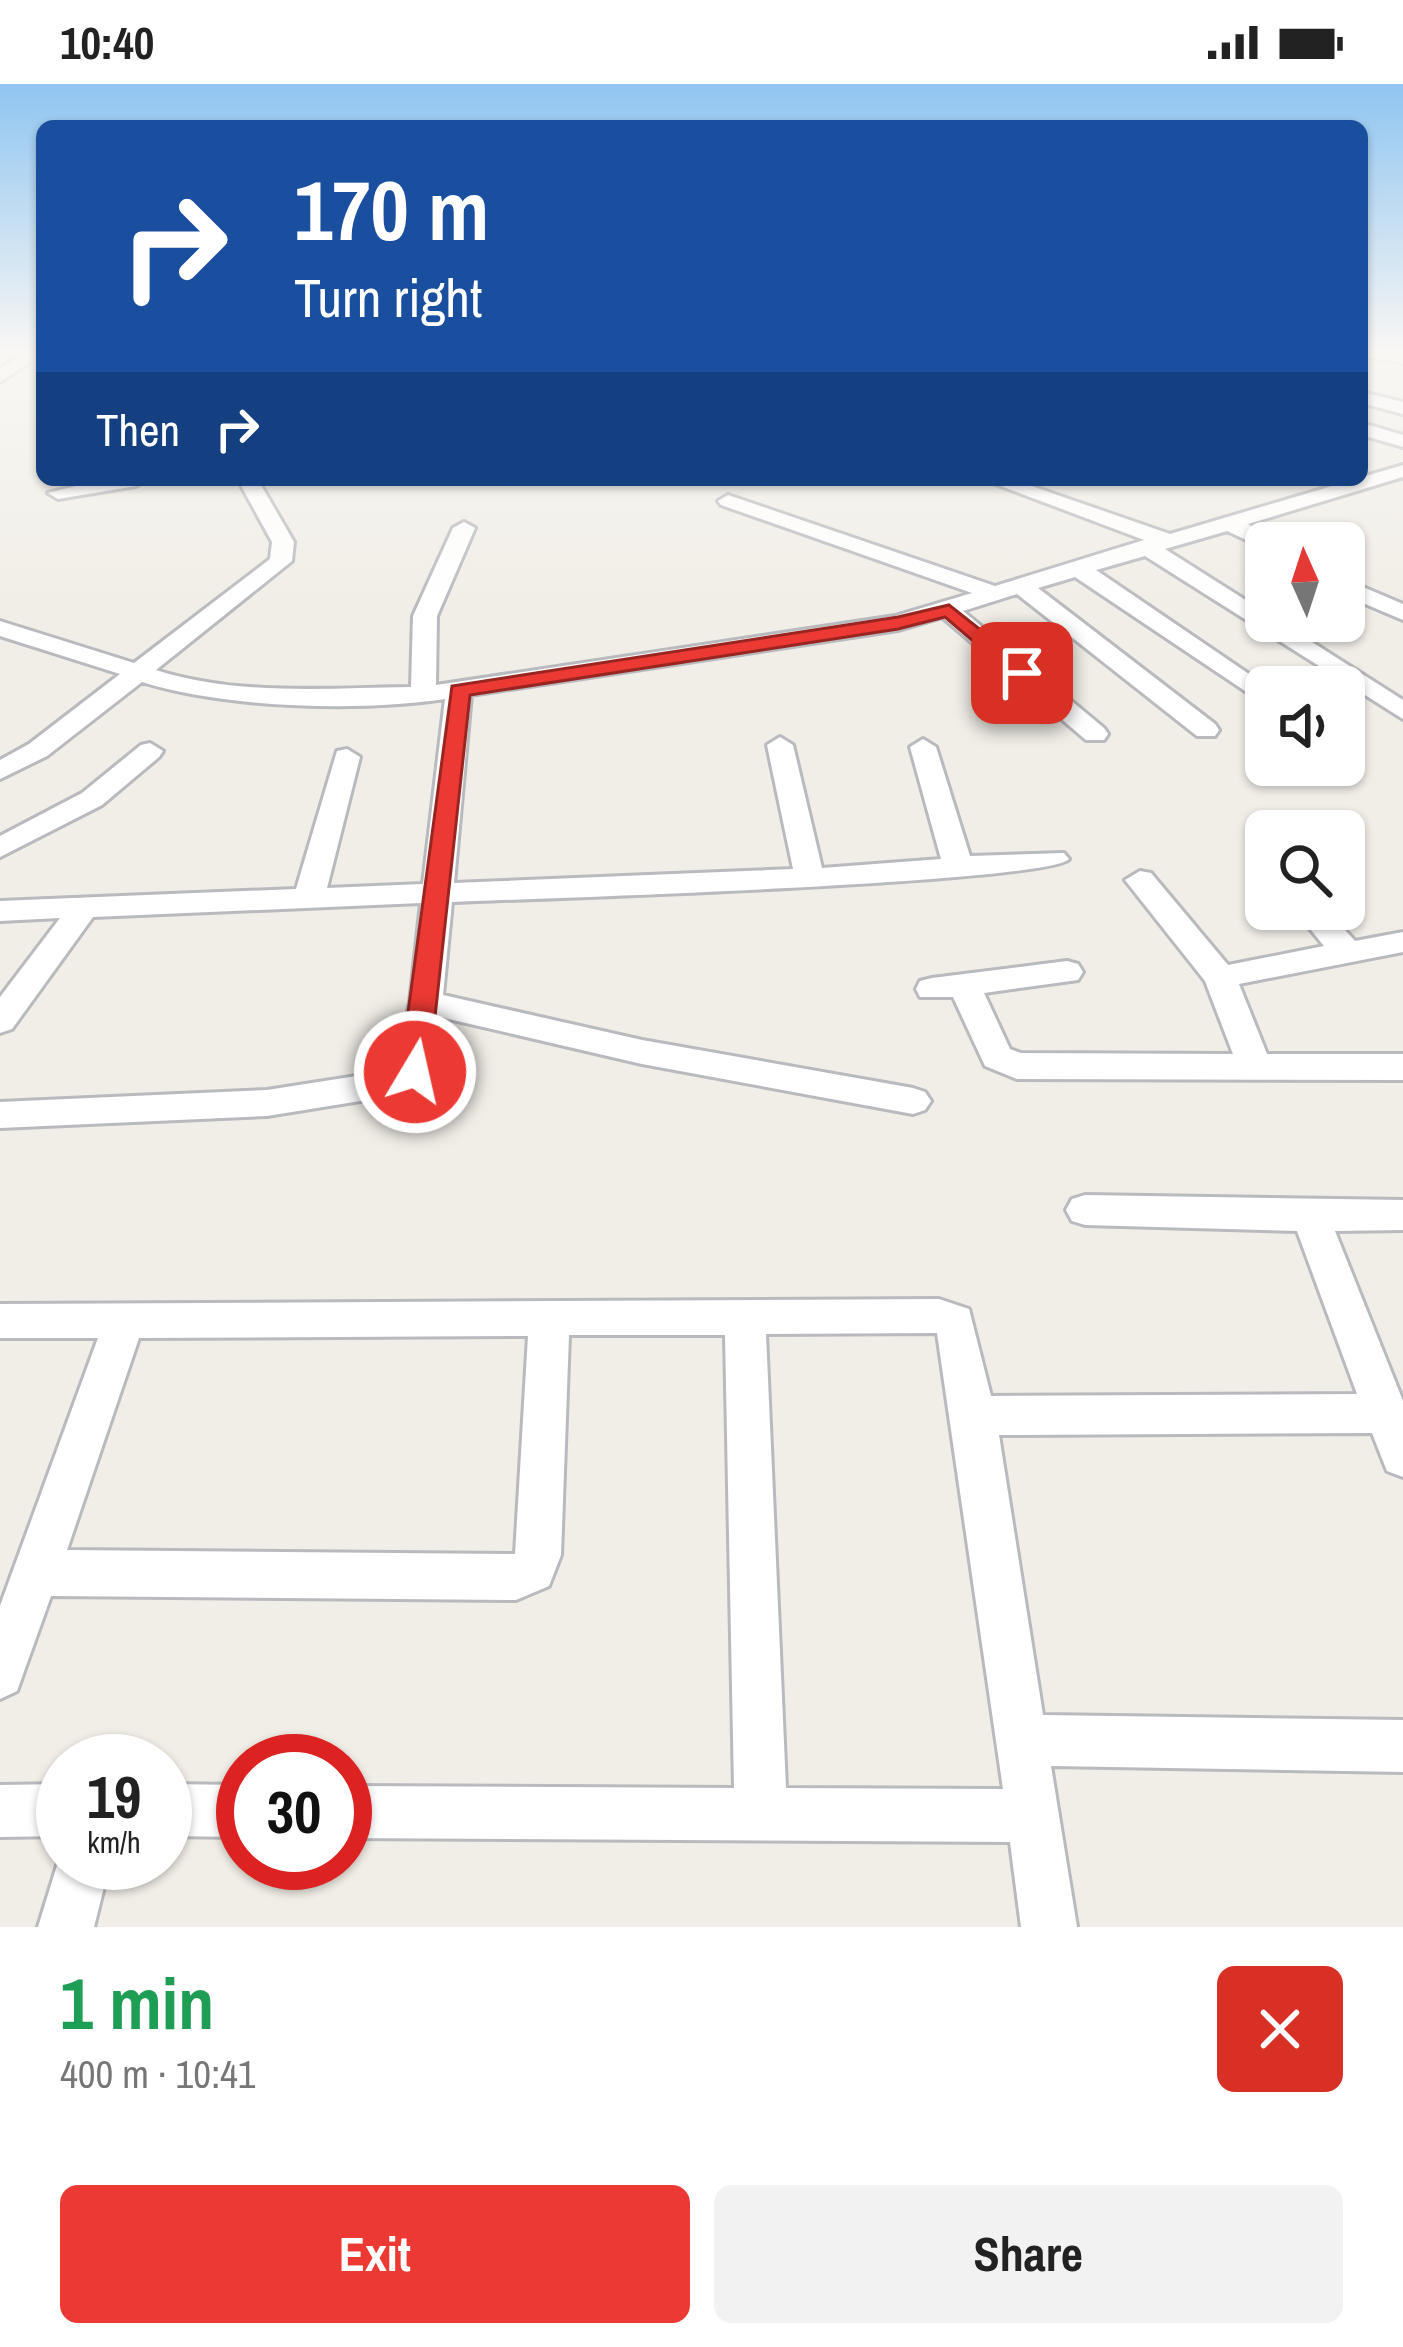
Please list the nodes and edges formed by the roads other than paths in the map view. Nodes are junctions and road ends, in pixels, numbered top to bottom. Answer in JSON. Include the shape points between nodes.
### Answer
{"nodes":[{"id":1,"x":1403,"y":471,"type":"edge"},
{"id":2,"x":1368,"y":481,"type":"edge"},
{"id":3,"x":100,"y":486,"type":"edge"},
{"id":4,"x":251,"y":486,"type":"edge"},
{"id":5,"x":1010,"y":486,"type":"edge"},
{"id":6,"x":1351,"y":486,"type":"edge"},
{"id":7,"x":58,"y":493,"type":"dead end"},
{"id":8,"x":728,"y":501,"type":"dead end"},
{"id":9,"x":1226,"y":522,"type":"junction"},
{"id":10,"x":464,"y":528,"type":"dead end"},
{"id":11,"x":1245,"y":531,"type":"edge"},
{"id":12,"x":1155,"y":543,"type":"junction"},
{"id":13,"x":1082,"y":571,"type":"junction"},
{"id":14,"x":1010,"y":592,"type":"junction"},
{"id":15,"x":1365,"y":596,"type":"edge"},
{"id":16,"x":949,"y":610,"type":"junction"},
{"id":17,"x":1403,"y":613,"type":"edge"},
{"id":18,"x":0,"y":628,"type":"edge"},
{"id":19,"x":142,"y":671,"type":"junction"},
{"id":20,"x":1245,"y":684,"type":"edge"},
{"id":21,"x":460,"y":691,"type":"junction"},
{"id":22,"x":424,"y":695,"type":"junction"},
{"id":23,"x":1403,"y":711,"type":"edge"},
{"id":24,"x":1206,"y":730,"type":"dead end"},
{"id":25,"x":1095,"y":734,"type":"dead end"},
{"id":26,"x":780,"y":746,"type":"dead end"},
{"id":27,"x":923,"y":747,"type":"dead end"},
{"id":28,"x":151,"y":751,"type":"dead end"},
{"id":29,"x":347,"y":757,"type":"dead end"},
{"id":30,"x":0,"y":771,"type":"edge"},
{"id":31,"x":0,"y":848,"type":"edge"},
{"id":32,"x":1054,"y":859,"type":"dead end"},
{"id":33,"x":959,"y":869,"type":"junction"},
{"id":34,"x":810,"y":878,"type":"junction"},
{"id":35,"x":1140,"y":880,"type":"dead end"},
{"id":36,"x":439,"y":892,"type":"junction"},
{"id":37,"x":309,"y":898,"type":"junction"},
{"id":38,"x":84,"y":908,"type":"junction"},
{"id":39,"x":0,"y":911,"type":"edge"},
{"id":40,"x":1328,"y":930,"type":"edge"},
{"id":41,"x":1403,"y":942,"type":"edge"},
{"id":42,"x":1347,"y":952,"type":"junction"},
{"id":43,"x":1067,"y":972,"type":"dead end"},
{"id":44,"x":1220,"y":976,"type":"junction"},
{"id":45,"x":426,"y":1002,"type":"junction"},
{"id":46,"x":0,"y":1021,"type":"edge"},
{"id":47,"x":1255,"y":1067,"type":"junction"},
{"id":48,"x":1403,"y":1067,"type":"edge"},
{"id":49,"x":914,"y":1101,"type":"dead end"},
{"id":50,"x":0,"y":1115,"type":"edge"},
{"id":51,"x":1085,"y":1210,"type":"dead end"},
{"id":52,"x":1403,"y":1215,"type":"edge"},
{"id":53,"x":1310,"y":1216,"type":"junction"},
{"id":54,"x":745,"y":1318,"type":"junction"},
{"id":55,"x":549,"y":1319,"type":"junction"},
{"id":56,"x":0,"y":1321,"type":"edge"},
{"id":57,"x":124,"y":1322,"type":"junction"},
{"id":58,"x":1387,"y":1413,"type":"junction"},
{"id":59,"x":974,"y":1416,"type":"junction"},
{"id":60,"x":1403,"y":1456,"type":"edge"},
{"id":61,"x":36,"y":1573,"type":"junction"},
{"id":62,"x":0,"y":1674,"type":"edge"},
{"id":63,"x":1022,"y":1740,"type":"junction"},
{"id":64,"x":1403,"y":1746,"type":"edge"},
{"id":65,"x":36,"y":1810,"type":"edge"},
{"id":66,"x":0,"y":1811,"type":"edge"},
{"id":67,"x":372,"y":1812,"type":"edge"},
{"id":68,"x":761,"y":1815,"type":"junction"},
{"id":69,"x":1034,"y":1816,"type":"junction"},
{"id":70,"x":76,"y":1890,"type":"edge"},
{"id":71,"x":66,"y":1927,"type":"edge"},
{"id":72,"x":1048,"y":1927,"type":"edge"}],
"edges":[{"from":1,"to":2,"type":"street"},
{"from":3,"to":7,"type":"street"},
{"from":4,"to":19,"type":"street","via":[[283,542],[281,560]]},
{"from":5,"to":12,"type":"street"},
{"from":6,"to":9,"type":"street"},
{"from":8,"to":14,"type":"street"},
{"from":9,"to":11,"type":"street"},
{"from":9,"to":12,"type":"street"},
{"from":10,"to":22,"type":"street","via":[[425,616]]},
{"from":12,"to":13,"type":"street"},
{"from":12,"to":23,"type":"street"},
{"from":13,"to":14,"type":"street"},
{"from":13,"to":20,"type":"street"},
{"from":14,"to":16,"type":"street"},
{"from":14,"to":24,"type":"street"},
{"from":15,"to":17,"type":"street"},
{"from":16,"to":21,"type":"street"},
{"from":16,"to":25,"type":"street"},
{"from":18,"to":19,"type":"street"},
{"from":19,"to":22,"type":"street","via":[[187,688]]},
{"from":19,"to":30,"type":"street"},
{"from":21,"to":22,"type":"street"},
{"from":21,"to":36,"type":"street"},
{"from":26,"to":34,"type":"street"},
{"from":27,"to":33,"type":"street"},
{"from":28,"to":31,"type":"street","via":[[92,799]]},
{"from":29,"to":37,"type":"street"},
{"from":32,"to":33,"type":"street"},
{"from":33,"to":34,"type":"street"},
{"from":34,"to":36,"type":"street"},
{"from":35,"to":44,"type":"street"},
{"from":36,"to":37,"type":"street"},
{"from":36,"to":45,"type":"street"},
{"from":37,"to":38,"type":"street"},
{"from":38,"to":39,"type":"street"},
{"from":38,"to":46,"type":"street"},
{"from":40,"to":42,"type":"street"},
{"from":41,"to":42,"type":"street"},
{"from":42,"to":44,"type":"street"},
{"from":43,"to":47,"type":"street","via":[[948,987],[1006,1064]]},
{"from":44,"to":47,"type":"street"},
{"from":45,"to":49,"type":"street","via":[[642,1052]]},
{"from":45,"to":50,"type":"street","via":[[415,1072],[399,1085],[266,1103]]},
{"from":47,"to":48,"type":"street"},
{"from":51,"to":53,"type":"street"},
{"from":52,"to":53,"type":"street"},
{"from":53,"to":58,"type":"street"},
{"from":54,"to":55,"type":"street"},
{"from":54,"to":59,"type":"street","via":[[955,1321]]},
{"from":54,"to":68,"type":"street"},
{"from":55,"to":57,"type":"street"},
{"from":55,"to":61,"type":"street","via":[[532,1570]]},
{"from":56,"to":57,"type":"street"},
{"from":57,"to":61,"type":"street"},
{"from":58,"to":59,"type":"street"},
{"from":58,"to":60,"type":"street"},
{"from":59,"to":63,"type":"street"},
{"from":61,"to":62,"type":"street"},
{"from":63,"to":64,"type":"street"},
{"from":63,"to":69,"type":"street"},
{"from":65,"to":66,"type":"street"},
{"from":67,"to":68,"type":"street"},
{"from":68,"to":69,"type":"street"},
{"from":69,"to":72,"type":"street"},
{"from":70,"to":71,"type":"street"}]}
